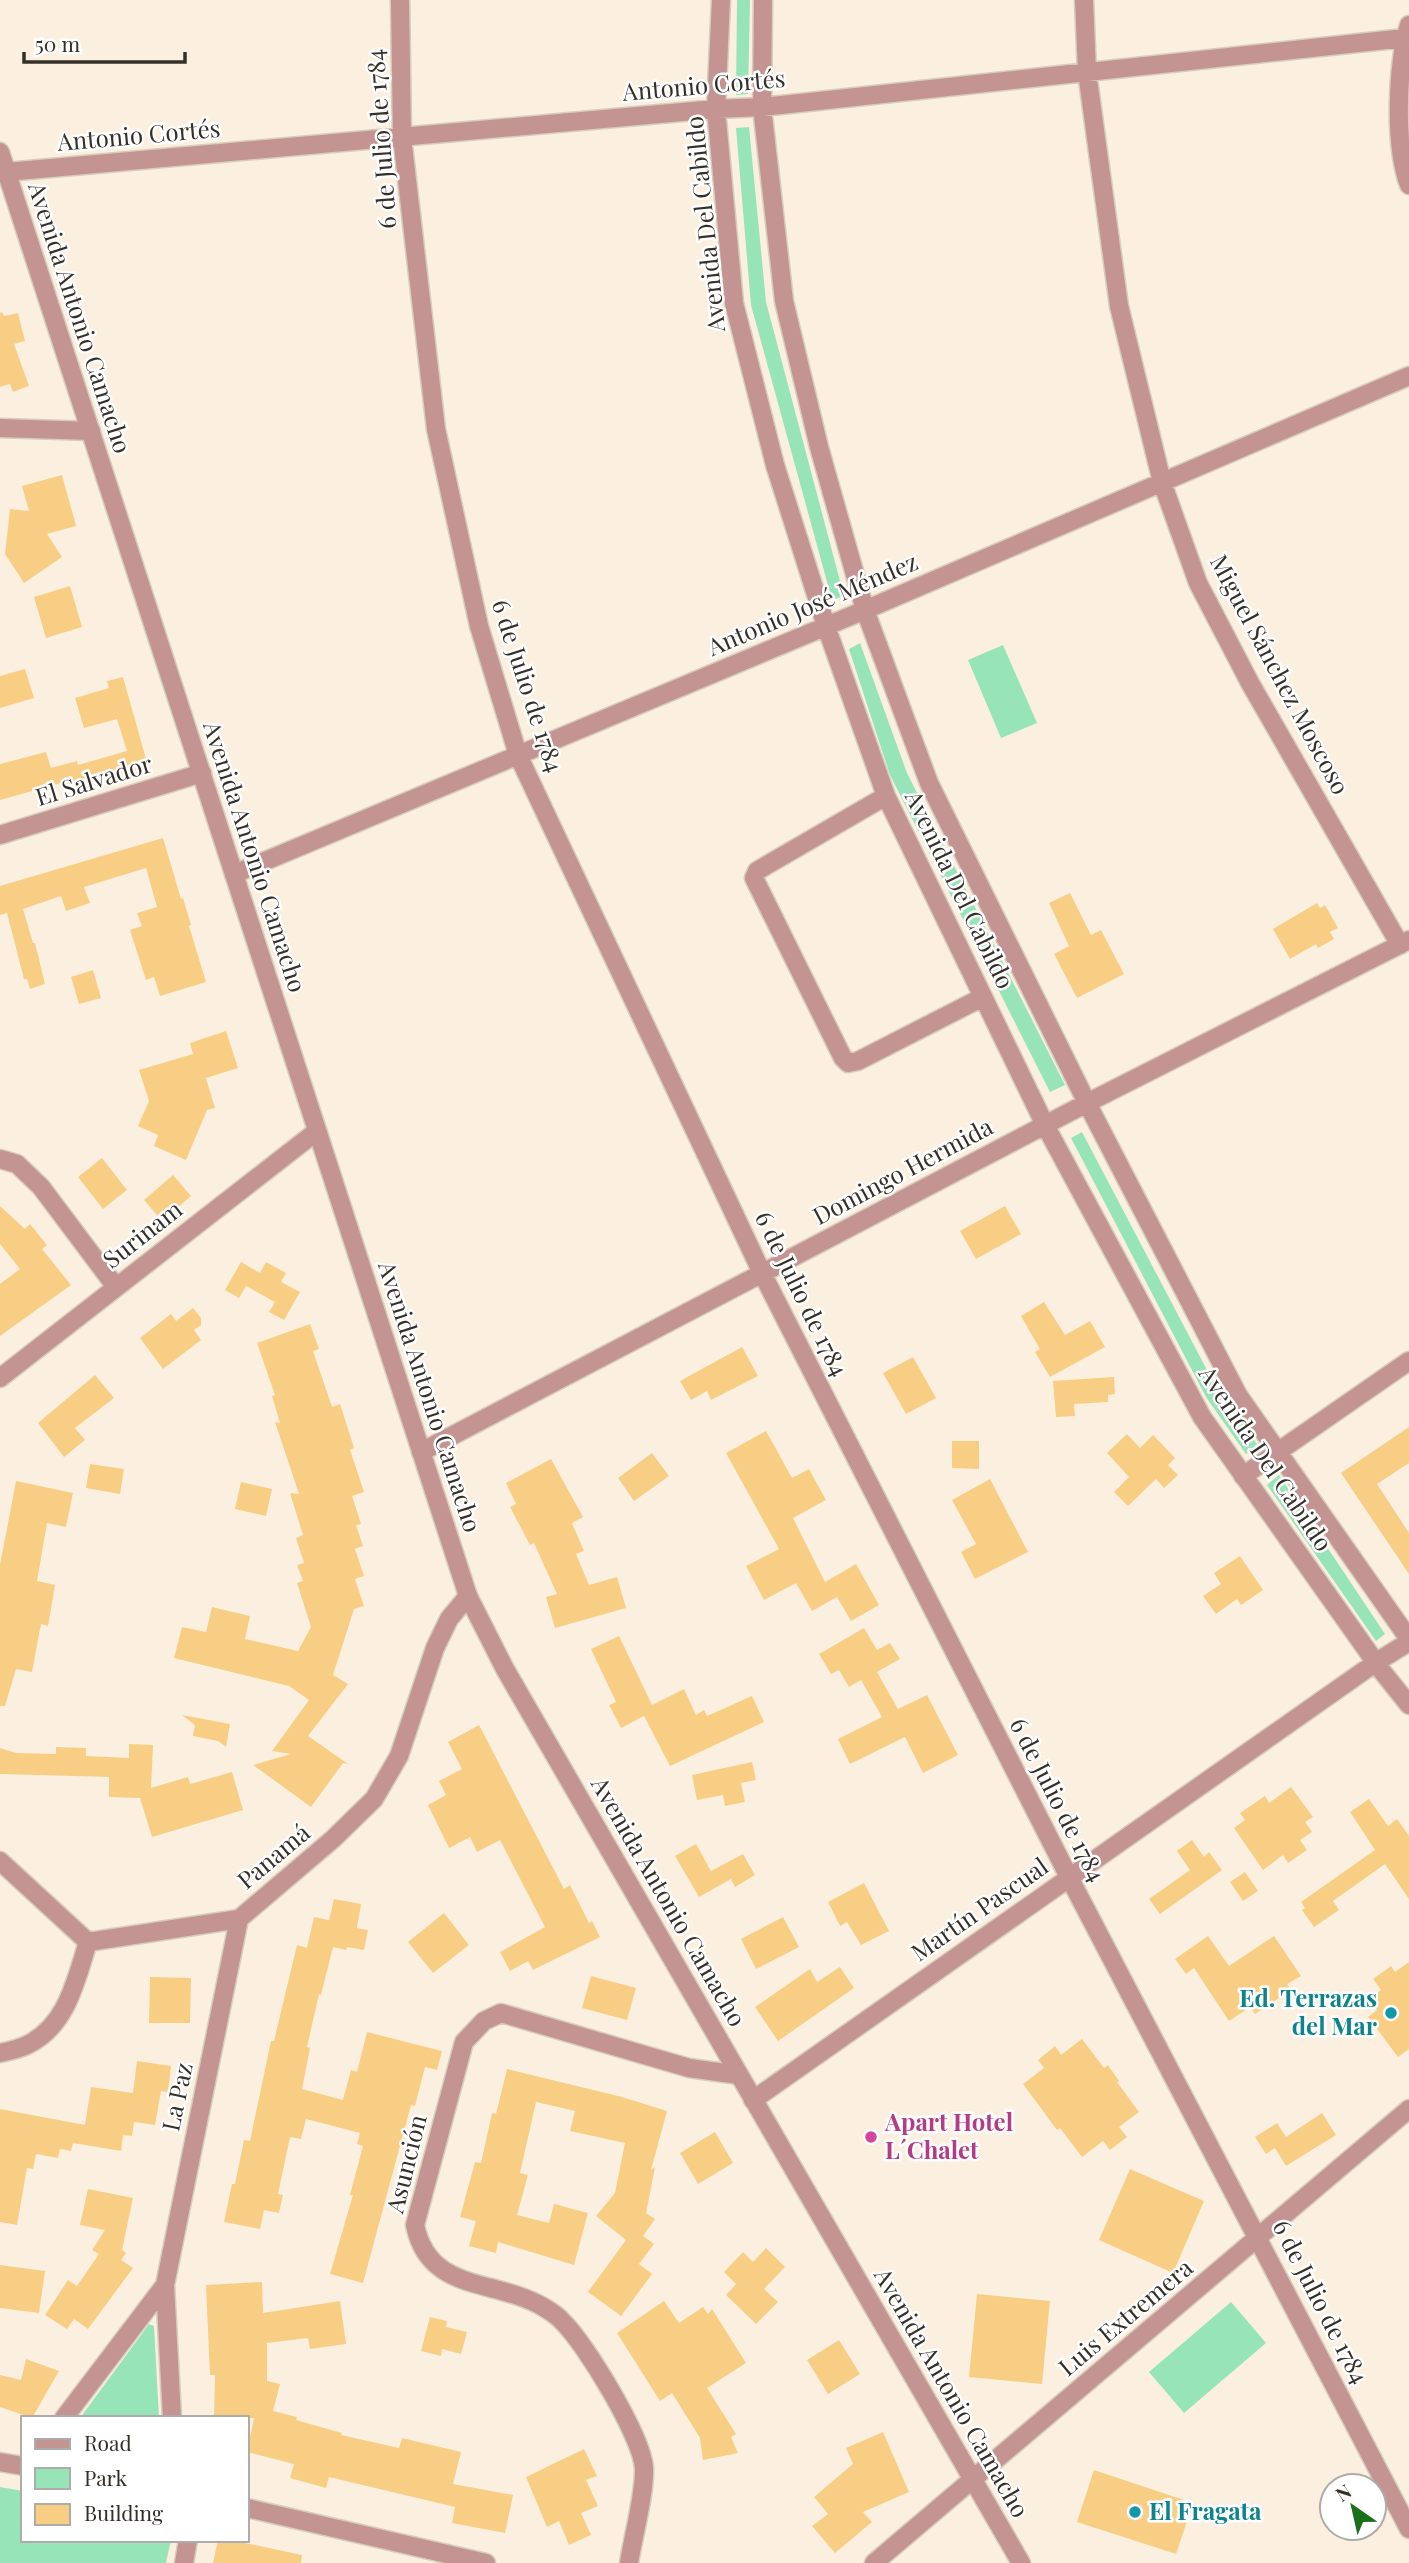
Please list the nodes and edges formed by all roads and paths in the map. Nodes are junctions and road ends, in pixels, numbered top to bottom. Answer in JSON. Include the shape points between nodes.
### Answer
{"nodes":[{"id":1,"x":400,"y":0,"type":"edge"},
{"id":2,"x":720,"y":0,"type":"edge"},
{"id":3,"x":763,"y":0,"type":"edge"},
{"id":4,"x":1084,"y":0,"type":"edge"},
{"id":5,"x":1407,"y":31,"type":"edge"},
{"id":6,"x":1087,"y":72,"type":"junction"},
{"id":7,"x":762,"y":107,"type":"junction"},
{"id":8,"x":716,"y":109,"type":"junction"},
{"id":9,"x":402,"y":137,"type":"junction"},
{"id":10,"x":0,"y":152,"type":"edge"},
{"id":11,"x":6,"y":172,"type":"junction"},
{"id":12,"x":1409,"y":185,"type":"edge"},
{"id":13,"x":1409,"y":376,"type":"edge"},
{"id":14,"x":0,"y":428,"type":"edge"},
{"id":15,"x":90,"y":431,"type":"junction"},
{"id":16,"x":1162,"y":482,"type":"junction"},
{"id":17,"x":865,"y":610,"type":"junction"},
{"id":18,"x":826,"y":626,"type":"junction"},
{"id":19,"x":517,"y":755,"type":"junction"},
{"id":20,"x":202,"y":773,"type":"junction"},
{"id":21,"x":886,"y":796,"type":"junction"},
{"id":22,"x":0,"y":835,"type":"edge"},
{"id":23,"x":234,"y":874,"type":"junction"},
{"id":24,"x":1404,"y":942,"type":"edge"},
{"id":25,"x":983,"y":997,"type":"junction"},
{"id":26,"x":1087,"y":1103,"type":"junction"},
{"id":27,"x":1045,"y":1125,"type":"junction"},
{"id":28,"x":317,"y":1131,"type":"junction"},
{"id":29,"x":0,"y":1159,"type":"edge"},
{"id":30,"x":762,"y":1273,"type":"junction"},
{"id":31,"x":116,"y":1287,"type":"junction"},
{"id":32,"x":1409,"y":1361,"type":"edge"},
{"id":33,"x":0,"y":1378,"type":"edge"},
{"id":34,"x":421,"y":1452,"type":"junction"},
{"id":35,"x":1278,"y":1452,"type":"junction"},
{"id":36,"x":1243,"y":1476,"type":"junction"},
{"id":37,"x":468,"y":1596,"type":"junction"},
{"id":38,"x":1409,"y":1641,"type":"edge"},
{"id":39,"x":1375,"y":1662,"type":"junction"},
{"id":40,"x":1409,"y":1706,"type":"edge"},
{"id":41,"x":0,"y":1861,"type":"edge"},
{"id":42,"x":1069,"y":1877,"type":"junction"},
{"id":43,"x":239,"y":1919,"type":"junction"},
{"id":44,"x":88,"y":1942,"type":"junction"},
{"id":45,"x":0,"y":2053,"type":"edge"},
{"id":46,"x":739,"y":2075,"type":"junction"},
{"id":47,"x":753,"y":2099,"type":"junction"},
{"id":48,"x":1409,"y":2109,"type":"edge"},
{"id":49,"x":1259,"y":2238,"type":"junction"},
{"id":50,"x":164,"y":2285,"type":"junction"},
{"id":51,"x":66,"y":2416,"type":"edge"},
{"id":52,"x":172,"y":2416,"type":"edge"},
{"id":53,"x":0,"y":2462,"type":"edge"},
{"id":54,"x":21,"y":2465,"type":"edge"},
{"id":55,"x":972,"y":2479,"type":"junction"},
{"id":56,"x":248,"y":2508,"type":"edge"},
{"id":57,"x":1409,"y":2529,"type":"edge"},
{"id":58,"x":188,"y":2542,"type":"edge"},
{"id":59,"x":184,"y":2563,"type":"edge"},
{"id":60,"x":486,"y":2563,"type":"edge"},
{"id":61,"x":629,"y":2563,"type":"edge"},
{"id":62,"x":874,"y":2563,"type":"edge"},
{"id":63,"x":1021,"y":2563,"type":"edge"}],
"edges":[{"from":1,"to":9,"type":"street","name":"6 de Julio de 1784"},
{"from":2,"to":8,"type":"street","name":"Avenida Del Cabildo"},
{"from":3,"to":7,"type":"street","name":"Avenida Del Cabildo"},
{"from":4,"to":6,"type":"street","name":"Miguel Sánchez Moscoso"},
{"from":5,"to":6,"type":"street","name":"Antonio Cortés"},
{"from":5,"to":12,"type":"street","via":[[1397,113]]},
{"from":6,"to":7,"type":"street","name":"Antonio Cortés"},
{"from":6,"to":16,"type":"street","name":"Miguel Sánchez Moscoso","via":[[1119,306]]},
{"from":7,"to":8,"type":"street","name":"Antonio Cortés"},
{"from":7,"to":17,"type":"street","name":"Avenida Del Cabildo","via":[[784,301]]},
{"from":8,"to":9,"type":"street","name":"Antonio Cortés"},
{"from":8,"to":18,"type":"street","name":"Avenida Del Cabildo","via":[[734,303],[775,465]]},
{"from":9,"to":11,"type":"street","name":"Antonio Cortés"},
{"from":9,"to":19,"type":"street","name":"6 de Julio de 1784","via":[[436,429],[479,626]]},
{"from":10,"to":11,"type":"street","name":"Avenida Antonio Camacho"},
{"from":11,"to":15,"type":"street","name":"Avenida Antonio Camacho"},
{"from":13,"to":16,"type":"street","name":"Antonio José Méndez"},
{"from":14,"to":15,"type":"street"},
{"from":15,"to":20,"type":"street","name":"Avenida Antonio Camacho"},
{"from":16,"to":17,"type":"street","name":"Antonio José Méndez"},
{"from":16,"to":24,"type":"street","name":"Miguel Sánchez Moscoso","via":[[1198,583],[1250,683]]},
{"from":17,"to":18,"type":"street","name":"Antonio José Méndez"},
{"from":17,"to":26,"type":"street","name":"Avenida Del Cabildo","via":[[929,783]]},
{"from":18,"to":19,"type":"street","name":"Antonio José Méndez"},
{"from":18,"to":21,"type":"street","name":"Avenida Del Cabildo"},
{"from":19,"to":23,"type":"street","name":"Antonio José Méndez"},
{"from":19,"to":30,"type":"street","name":"6 de Julio de 1784"},
{"from":20,"to":22,"type":"street","name":"El Salvador"},
{"from":20,"to":23,"type":"street","name":"Avenida Antonio Camacho"},
{"from":21,"to":25,"type":"street","name":"Avenida Del Cabildo"},
{"from":21,"to":25,"type":"street","via":[[767,865],[754,878],[848,1063]]},
{"from":23,"to":28,"type":"street","name":"Avenida Antonio Camacho"},
{"from":24,"to":26,"type":"street","name":"Domingo Hermida"},
{"from":25,"to":27,"type":"street","name":"Avenida Del Cabildo"},
{"from":26,"to":27,"type":"street","name":"Domingo Hermida"},
{"from":26,"to":35,"type":"street","name":"Avenida Del Cabildo","via":[[1238,1395]]},
{"from":27,"to":30,"type":"street","name":"Domingo Hermida"},
{"from":27,"to":36,"type":"street","name":"Avenida Del Cabildo","via":[[1202,1418]]},
{"from":28,"to":31,"type":"street","name":"Surinam"},
{"from":28,"to":34,"type":"street","name":"Avenida Antonio Camacho"},
{"from":29,"to":31,"type":"street","via":[[17,1164],[41,1187]]},
{"from":30,"to":34,"type":"street","name":"Domingo Hermida"},
{"from":30,"to":42,"type":"street","name":"6 de Julio de 1784"},
{"from":31,"to":33,"type":"street","name":"Surinam"},
{"from":32,"to":35,"type":"street"},
{"from":34,"to":37,"type":"street","name":"Avenida Antonio Camacho"},
{"from":35,"to":36,"type":"street"},
{"from":35,"to":38,"type":"street","name":"Avenida Del Cabildo"},
{"from":36,"to":39,"type":"street","name":"Avenida Del Cabildo"},
{"from":37,"to":43,"type":"street","name":"Panamá","via":[[449,1619],[435,1648],[398,1756],[374,1799]]},
{"from":37,"to":46,"type":"street","name":"Avenida Antonio Camacho","via":[[505,1669]]},
{"from":38,"to":39,"type":"street","name":"Martín Pascual"},
{"from":39,"to":40,"type":"street","name":"Avenida Del Cabildo"},
{"from":39,"to":42,"type":"street","name":"Martín Pascual"},
{"from":41,"to":44,"type":"street"},
{"from":42,"to":47,"type":"street","name":"Martín Pascual"},
{"from":42,"to":49,"type":"street","name":"6 de Julio de 1784"},
{"from":43,"to":44,"type":"street","name":"Panamá"},
{"from":43,"to":50,"type":"street","name":"La Paz"},
{"from":44,"to":45,"type":"street","via":[[71,1998],[57,2020],[27,2045]]},
{"from":46,"to":47,"type":"street","name":"Avenida Antonio Camacho"},
{"from":46,"to":61,"type":"street","name":"Asunción","via":[[689,2068],[501,2013],[484,2021],[464,2042],[415,2225],[419,2243],[442,2271],[545,2308],[562,2321],[598,2371],[642,2452],[644,2472]]},
{"from":47,"to":55,"type":"street","name":"Avenida Antonio Camacho"},
{"from":48,"to":49,"type":"street","name":"Luis Extremera"},
{"from":49,"to":55,"type":"street","name":"Luis Extremera"},
{"from":49,"to":57,"type":"street","name":"6 de Julio de 1784"},
{"from":50,"to":51,"type":"street","name":"La Paz"},
{"from":50,"to":52,"type":"street","name":"La Paz"},
{"from":53,"to":54,"type":"street"},
{"from":55,"to":62,"type":"street","name":"Luis Extremera"},
{"from":55,"to":63,"type":"street","name":"Avenida Antonio Camacho"},
{"from":56,"to":60,"type":"street"},
{"from":58,"to":59,"type":"street"}]}
